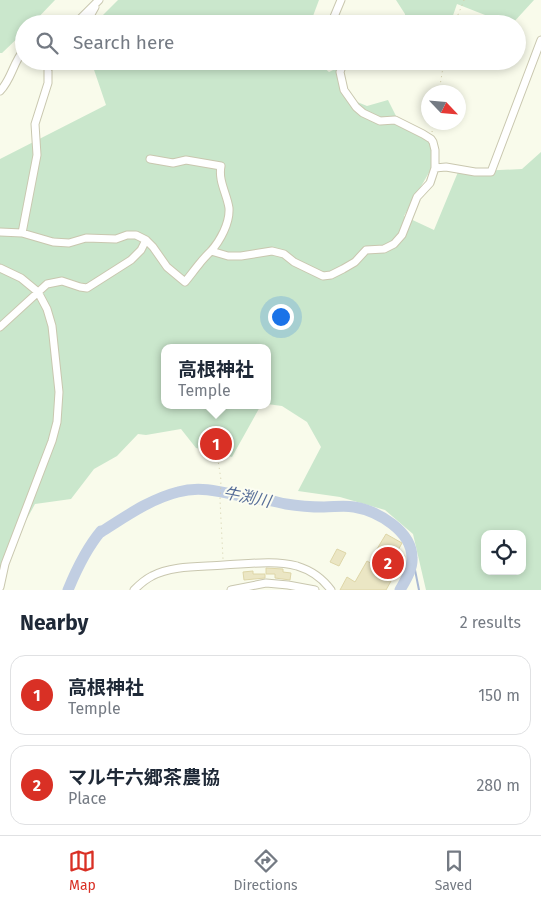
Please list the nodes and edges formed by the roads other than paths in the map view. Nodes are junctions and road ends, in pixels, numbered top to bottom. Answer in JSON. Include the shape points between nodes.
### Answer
{"nodes":[{"id":1,"x":341,"y":0,"type":"edge"},
{"id":2,"x":98,"y":1,"type":"edge"},
{"id":3,"x":84,"y":15,"type":"edge"},
{"id":4,"x":91,"y":15,"type":"edge"},
{"id":5,"x":335,"y":15,"type":"edge"},
{"id":6,"x":541,"y":40,"type":"edge"},
{"id":7,"x":15,"y":66,"type":"edge"},
{"id":8,"x":48,"y":70,"type":"edge"},
{"id":9,"x":341,"y":70,"type":"edge"},
{"id":10,"x":0,"y":91,"type":"edge"},
{"id":11,"x":150,"y":159,"type":"dead end"},
{"id":12,"x":435,"y":168,"type":"junction"},
{"id":13,"x":0,"y":232,"type":"edge"},
{"id":14,"x":22,"y":233,"type":"junction"},
{"id":15,"x":146,"y":240,"type":"junction"},
{"id":16,"x":211,"y":251,"type":"junction"},
{"id":17,"x":0,"y":268,"type":"edge"},
{"id":18,"x":38,"y":292,"type":"junction"},
{"id":19,"x":0,"y":327,"type":"edge"},
{"id":20,"x":0,"y":588,"type":"edge"},
{"id":21,"x":134,"y":590,"type":"edge"},
{"id":22,"x":233,"y":590,"type":"edge"},
{"id":23,"x":315,"y":590,"type":"edge"},
{"id":24,"x":332,"y":590,"type":"edge"}],
"edges":[{"from":1,"to":5,"type":"street"},
{"from":2,"to":3,"type":"street"},
{"from":2,"to":4,"type":"street"},
{"from":6,"to":12,"type":"street","via":[[490,172]]},
{"from":7,"to":10,"type":"street"},
{"from":8,"to":14,"type":"street","via":[[48,83],[35,124],[37,155]]},
{"from":9,"to":12,"type":"street","via":[[344,90],[363,113],[380,121],[395,120],[431,139],[436,150]]},
{"from":11,"to":16,"type":"street","via":[[173,164],[186,160],[221,166],[219,173],[229,214]]},
{"from":12,"to":16,"type":"street","via":[[430,183],[417,197],[402,235],[394,244],[384,249],[366,250],[355,262],[331,275],[323,276],[284,254],[272,251],[241,256]]},
{"from":13,"to":14,"type":"street"},
{"from":14,"to":15,"type":"street","via":[[53,242],[116,239],[127,235]]},
{"from":15,"to":16,"type":"street","via":[[185,282]]},
{"from":15,"to":18,"type":"street","via":[[131,260],[87,288],[62,281],[47,284]]},
{"from":17,"to":18,"type":"street","via":[[22,278]]},
{"from":18,"to":19,"type":"street"},
{"from":18,"to":20,"type":"street","via":[[52,326],[59,405],[52,441],[5,564]]},
{"from":21,"to":24,"type":"street","via":[[152,576],[168,570],[272,563],[297,566],[317,576]]},
{"from":22,"to":23,"type":"street","via":[[266,583]]}]}
